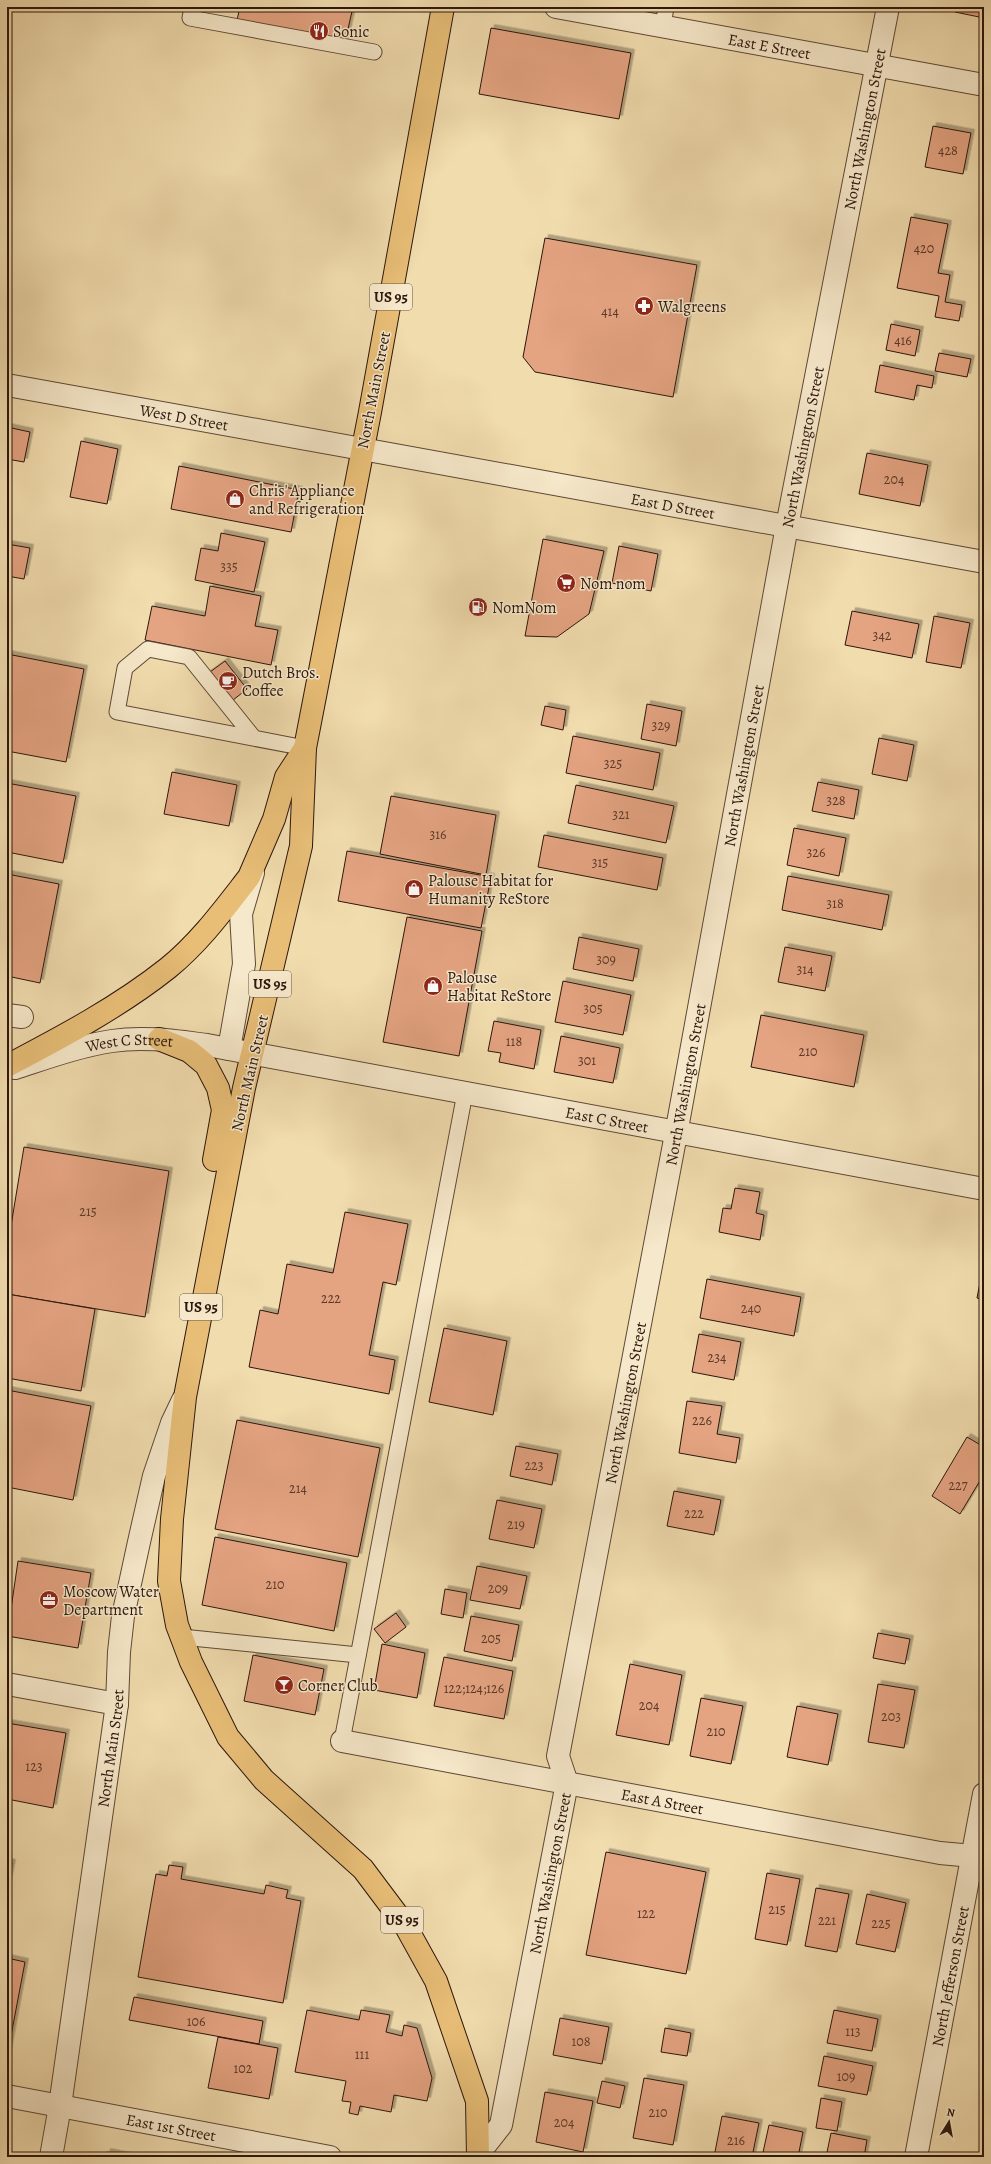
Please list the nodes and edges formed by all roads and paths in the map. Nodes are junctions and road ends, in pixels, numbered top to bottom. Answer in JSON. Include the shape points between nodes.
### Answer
{"nodes":[{"id":1,"x":192,"y":7,"type":"edge"},
{"id":2,"x":443,"y":7,"type":"edge"},
{"id":3,"x":556,"y":7,"type":"edge"},
{"id":4,"x":888,"y":7,"type":"edge"},
{"id":5,"x":664,"y":16,"type":"edge"},
{"id":6,"x":374,"y":52,"type":"dead end"},
{"id":7,"x":876,"y":64,"type":"junction"},
{"id":8,"x":984,"y":85,"type":"edge"},
{"id":9,"x":7,"y":385,"type":"edge"},
{"id":10,"x":362,"y":449,"type":"junction"},
{"id":11,"x":787,"y":526,"type":"junction"},
{"id":12,"x":984,"y":562,"type":"edge"},
{"id":13,"x":254,"y":738,"type":"junction"},
{"id":14,"x":305,"y":748,"type":"junction"},
{"id":15,"x":255,"y":865,"type":"junction"},
{"id":16,"x":159,"y":1039,"type":"junction"},
{"id":17,"x":229,"y":1049,"type":"junction"},
{"id":18,"x":253,"y":1053,"type":"junction"},
{"id":19,"x":7,"y":1066,"type":"edge"},
{"id":20,"x":7,"y":1070,"type":"edge"},
{"id":21,"x":465,"y":1093,"type":"junction"},
{"id":22,"x":676,"y":1134,"type":"junction"},
{"id":23,"x":984,"y":1189,"type":"edge"},
{"id":24,"x":218,"y":1218,"type":"junction"},
{"id":25,"x":185,"y":1397,"type":"junction"},
{"id":26,"x":182,"y":1637,"type":"junction"},
{"id":27,"x":358,"y":1655,"type":"junction"},
{"id":28,"x":7,"y":1684,"type":"edge"},
{"id":29,"x":117,"y":1704,"type":"junction"},
{"id":30,"x":342,"y":1741,"type":"joint"},
{"id":31,"x":567,"y":1784,"type":"junction"},
{"id":32,"x":984,"y":1794,"type":"edge"},
{"id":33,"x":979,"y":1856,"type":"edge"},
{"id":34,"x":7,"y":2096,"type":"edge"},
{"id":35,"x":60,"y":2106,"type":"junction"},
{"id":36,"x":271,"y":2152,"type":"edge"},
{"id":37,"x":478,"y":2155,"type":"edge"},
{"id":38,"x":51,"y":2157,"type":"edge"},
{"id":39,"x":330,"y":2157,"type":"edge"},
{"id":40,"x":916,"y":2157,"type":"edge"}],
"edges":[{"from":1,"to":6,"type":"lane","via":[[190,18]]},
{"from":2,"to":10,"type":"highway","name":"North Main Street","number":"US 95"},
{"from":3,"to":5,"type":"street","name":"East E Street"},
{"from":4,"to":7,"type":"street","name":"North Washington Street"},
{"from":5,"to":7,"type":"street","name":"East E Street"},
{"from":7,"to":8,"type":"street","name":"East E Street"},
{"from":7,"to":11,"type":"street","name":"North Washington Street"},
{"from":9,"to":10,"type":"street","name":"West D Street"},
{"from":10,"to":11,"type":"street","name":"East D Street"},
{"from":10,"to":14,"type":"highway","name":"North Main Street","number":"US 95"},
{"from":11,"to":12,"type":"street","name":"East D Street"},
{"from":11,"to":22,"type":"street","name":"North Washington Street"},
{"from":13,"to":13,"type":"lane","via":[[117,712],[125,668],[148,649],[189,657]]},
{"from":13,"to":14,"type":"lane"},
{"from":14,"to":15,"type":"highway","name":"North Main Street","number":"US 95","via":[[286,777],[274,819]]},
{"from":14,"to":18,"type":"highway","name":"North Main Street","number":"US 95","via":[[301,846]]},
{"from":15,"to":17,"type":"street","name":"North Main Street","via":[[241,914],[244,964]]},
{"from":15,"to":19,"type":"highway","name":"North Main Street","number":"US 95","via":[[209,928],[168,968],[56,1041]]},
{"from":16,"to":17,"type":"street","name":"West C Street"},
{"from":16,"to":20,"type":"street","name":"West C Street","via":[[112,1041]]},
{"from":16,"to":24,"type":"highway","via":[[189,1051],[206,1065],[218,1088],[223,1110],[211,1177]]},
{"from":17,"to":18,"type":"street","name":"West C Street"},
{"from":18,"to":21,"type":"street","name":"East C Street"},
{"from":18,"to":24,"type":"highway","name":"North Main Street","number":"US 95"},
{"from":21,"to":22,"type":"street","name":"East C Street"},
{"from":21,"to":27,"type":"lane"},
{"from":22,"to":23,"type":"street","name":"East C Street"},
{"from":22,"to":31,"type":"street","name":"North Washington Street","via":[[558,1756]]},
{"from":24,"to":25,"type":"highway","name":"North Main Street","number":"US 95"},
{"from":25,"to":26,"type":"highway","name":"North Main Street","number":"US 95","via":[[172,1519],[170,1581]]},
{"from":25,"to":29,"type":"street","name":"North Main Street","via":[[172,1423],[154,1476],[139,1542],[123,1616]]},
{"from":26,"to":27,"type":"lane"},
{"from":26,"to":37,"type":"highway","name":"North Main Street","number":"US 95","via":[[194,1668],[228,1737],[264,1780],[363,1869],[405,1925],[436,1981],[477,2100]]},
{"from":27,"to":30,"type":"lane"},
{"from":28,"to":29,"type":"street"},
{"from":29,"to":35,"type":"street","name":"North Main Street"},
{"from":30,"to":31,"type":"street","name":"East A Street"},
{"from":31,"to":33,"type":"street","name":"East A Street","via":[[940,1853]]},
{"from":31,"to":37,"type":"street","name":"North Washington Street","via":[[501,2125]]},
{"from":32,"to":33,"type":"street","name":"North Jefferson Street"},
{"from":33,"to":40,"type":"street","name":"North Jefferson Street"},
{"from":34,"to":35,"type":"street","name":"East 1st Street"},
{"from":35,"to":36,"type":"street","name":"East 1st Street"},
{"from":35,"to":38,"type":"street","name":"North Main Street"},
{"from":36,"to":39,"type":"street","name":"East 1st Street"}]}
